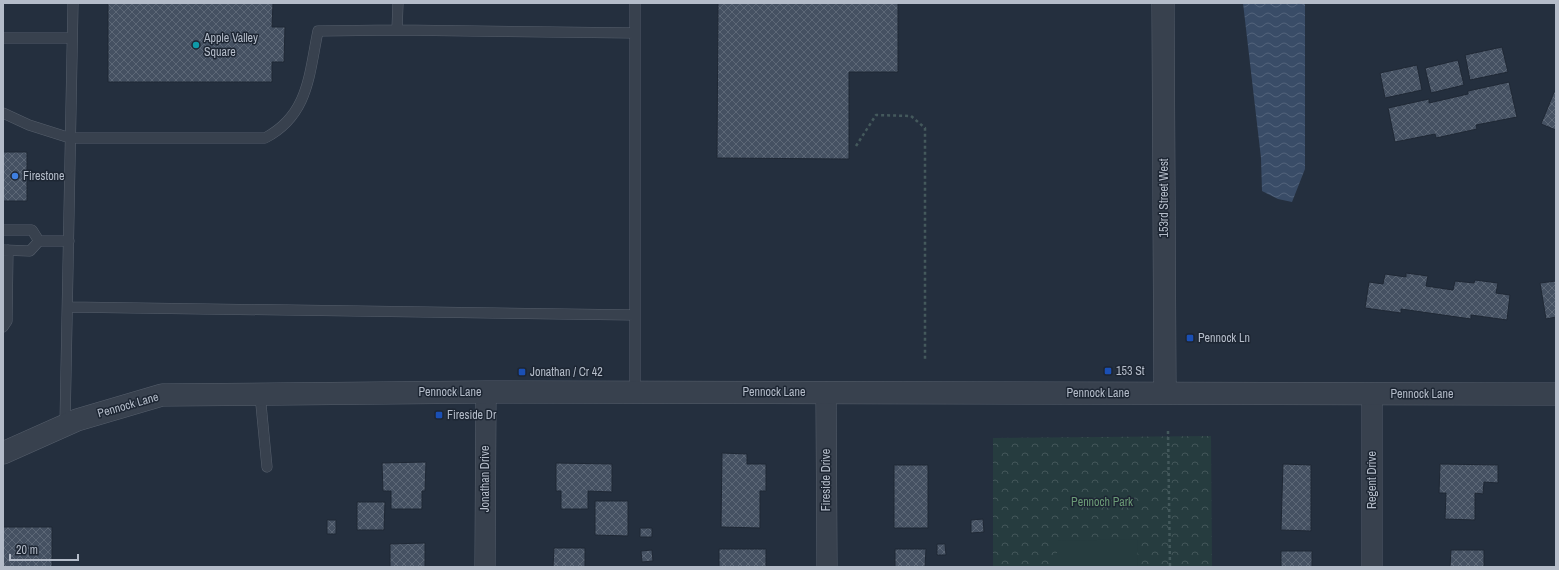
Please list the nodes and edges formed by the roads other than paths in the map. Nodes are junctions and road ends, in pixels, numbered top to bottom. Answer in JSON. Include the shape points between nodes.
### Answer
{"nodes":[{"id":1,"x":73,"y":3,"type":"edge"},
{"id":2,"x":398,"y":3,"type":"edge"},
{"id":3,"x":635,"y":3,"type":"edge"},
{"id":4,"x":1163,"y":3,"type":"edge"},
{"id":5,"x":397,"y":30,"type":"junction"},
{"id":6,"x":635,"y":33,"type":"junction"},
{"id":7,"x":3,"y":38,"type":"edge"},
{"id":8,"x":72,"y":38,"type":"junction"},
{"id":9,"x":3,"y":113,"type":"edge"},
{"id":10,"x":70,"y":138,"type":"junction"},
{"id":11,"x":3,"y":230,"type":"edge"},
{"id":12,"x":39,"y":240,"type":"junction"},
{"id":13,"x":69,"y":241,"type":"junction"},
{"id":14,"x":6,"y":250,"type":"edge"},
{"id":15,"x":68,"y":307,"type":"junction"},
{"id":16,"x":635,"y":315,"type":"junction"},
{"id":17,"x":3,"y":327,"type":"edge"},
{"id":18,"x":486,"y":392,"type":"junction"},
{"id":19,"x":635,"y":392,"type":"junction"},
{"id":20,"x":826,"y":392,"type":"junction"},
{"id":21,"x":1165,"y":393,"type":"junction"},
{"id":22,"x":260,"y":394,"type":"junction"},
{"id":23,"x":1372,"y":394,"type":"junction"},
{"id":24,"x":1556,"y":394,"type":"edge"},
{"id":25,"x":65,"y":425,"type":"junction"},
{"id":26,"x":3,"y":453,"type":"edge"},
{"id":27,"x":267,"y":467,"type":"dead end"},
{"id":28,"x":485,"y":567,"type":"edge"},
{"id":29,"x":827,"y":567,"type":"edge"},
{"id":30,"x":1372,"y":567,"type":"edge"}],
"edges":[{"from":1,"to":8,"type":"lane"},
{"from":2,"to":5,"type":"lane"},
{"from":3,"to":6,"type":"lane"},
{"from":4,"to":21,"type":"street","name":"153rd Street West"},
{"from":5,"to":6,"type":"lane"},
{"from":5,"to":10,"type":"lane","via":[[318,31],[307,86],[300,105],[289,121],[277,132],[265,138]]},
{"from":6,"to":16,"type":"lane"},
{"from":7,"to":8,"type":"lane"},
{"from":8,"to":10,"type":"lane"},
{"from":9,"to":10,"type":"lane","via":[[28,125]]},
{"from":10,"to":13,"type":"lane"},
{"from":11,"to":12,"type":"lane","via":[[32,230]]},
{"from":12,"to":13,"type":"lane"},
{"from":12,"to":14,"type":"lane","via":[[30,251]]},
{"from":13,"to":15,"type":"lane"},
{"from":14,"to":17,"type":"lane","via":[[7,320]]},
{"from":15,"to":16,"type":"lane"},
{"from":15,"to":25,"type":"lane"},
{"from":16,"to":19,"type":"lane"},
{"from":18,"to":19,"type":"street","name":"Pennock Lane"},
{"from":18,"to":22,"type":"street","name":"Pennock Lane"},
{"from":18,"to":28,"type":"street","name":"Jonathan Drive"},
{"from":19,"to":20,"type":"street","name":"Pennock Lane"},
{"from":20,"to":21,"type":"street","name":"Pennock Lane"},
{"from":20,"to":29,"type":"street","name":"Fireside Drive"},
{"from":21,"to":23,"type":"street","name":"Pennock Lane"},
{"from":22,"to":25,"type":"street","name":"Pennock Lane","via":[[162,395]]},
{"from":22,"to":27,"type":"lane"},
{"from":23,"to":24,"type":"street","name":"Pennock Lane"},
{"from":23,"to":30,"type":"street","name":"Regent Drive"},
{"from":25,"to":26,"type":"street","name":"Pennock Lane"}]}
